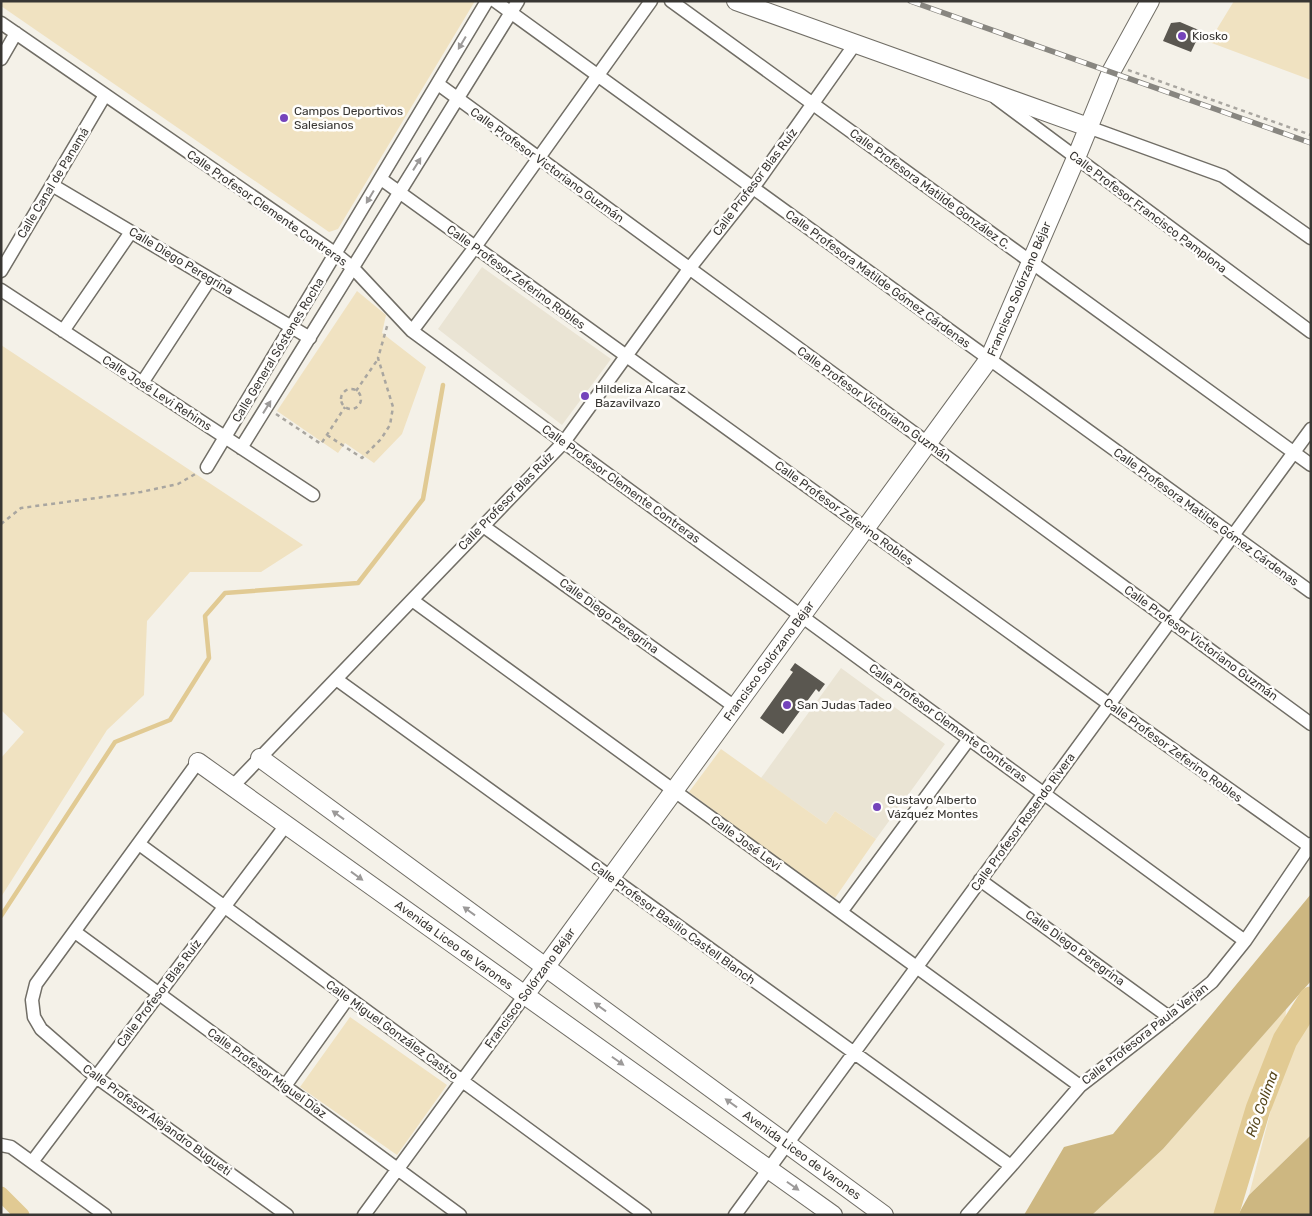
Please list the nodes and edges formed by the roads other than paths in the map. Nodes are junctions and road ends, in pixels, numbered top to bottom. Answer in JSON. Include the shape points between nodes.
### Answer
{"nodes":[{"id":1,"x":488,"y":1,"type":"edge"},
{"id":2,"x":494,"y":1,"type":"edge"},
{"id":3,"x":518,"y":1,"type":"edge"},
{"id":4,"x":651,"y":1,"type":"edge"},
{"id":5,"x":671,"y":1,"type":"edge"},
{"id":6,"x":736,"y":1,"type":"edge"},
{"id":7,"x":1150,"y":1,"type":"edge"},
{"id":8,"x":511,"y":13,"type":"junction"},
{"id":9,"x":1,"y":23,"type":"edge"},
{"id":10,"x":16,"y":33,"type":"junction"},
{"id":11,"x":856,"y":44,"type":"junction"},
{"id":12,"x":1,"y":58,"type":"edge"},
{"id":13,"x":598,"y":76,"type":"junction"},
{"id":14,"x":438,"y":84,"type":"junction"},
{"id":15,"x":986,"y":91,"type":"junction"},
{"id":16,"x":105,"y":95,"type":"junction"},
{"id":17,"x":458,"y":99,"type":"junction"},
{"id":18,"x":813,"y":105,"type":"junction"},
{"id":19,"x":1088,"y":127,"type":"junction"},
{"id":20,"x":1076,"y":158,"type":"junction"},
{"id":21,"x":539,"y":159,"type":"junction"},
{"id":22,"x":381,"y":179,"type":"junction"},
{"id":23,"x":52,"y":185,"type":"junction"},
{"id":24,"x":753,"y":188,"type":"junction"},
{"id":25,"x":400,"y":193,"type":"junction"},
{"id":26,"x":131,"y":232,"type":"junction"},
{"id":27,"x":1311,"y":238,"type":"edge"},
{"id":28,"x":475,"y":247,"type":"junction"},
{"id":29,"x":336,"y":254,"type":"junction"},
{"id":30,"x":1031,"y":262,"type":"junction"},
{"id":31,"x":353,"y":268,"type":"junction"},
{"id":32,"x":689,"y":268,"type":"junction"},
{"id":33,"x":1,"y":270,"type":"edge"},
{"id":34,"x":210,"y":279,"type":"junction"},
{"id":35,"x":1,"y":290,"type":"edge"},
{"id":36,"x":292,"y":327,"type":"junction"},
{"id":37,"x":63,"y":330,"type":"junction"},
{"id":38,"x":412,"y":331,"type":"junction"},
{"id":39,"x":1311,"y":332,"type":"edge"},
{"id":40,"x":310,"y":338,"type":"junction"},
{"id":41,"x":625,"y":356,"type":"junction"},
{"id":42,"x":989,"y":360,"type":"junction"},
{"id":43,"x":142,"y":383,"type":"junction"},
{"id":44,"x":1311,"y":430,"type":"edge"},
{"id":45,"x":226,"y":438,"type":"junction"},
{"id":46,"x":564,"y":442,"type":"junction"},
{"id":47,"x":928,"y":443,"type":"junction"},
{"id":48,"x":241,"y":448,"type":"junction"},
{"id":49,"x":1294,"y":453,"type":"junction"},
{"id":50,"x":1311,"y":465,"type":"edge"},
{"id":51,"x":208,"y":467,"type":"road end"},
{"id":52,"x":313,"y":495,"type":"dead end"},
{"id":53,"x":483,"y":526,"type":"junction"},
{"id":54,"x":866,"y":529,"type":"junction"},
{"id":55,"x":1233,"y":536,"type":"junction"},
{"id":56,"x":1311,"y":592,"type":"edge"},
{"id":57,"x":412,"y":600,"type":"junction"},
{"id":58,"x":802,"y":616,"type":"junction"},
{"id":59,"x":1170,"y":621,"type":"junction"},
{"id":60,"x":336,"y":679,"type":"junction"},
{"id":61,"x":1109,"y":704,"type":"junction"},
{"id":62,"x":736,"y":707,"type":"junction"},
{"id":63,"x":1311,"y":724,"type":"edge"},
{"id":64,"x":969,"y":739,"type":"junction"},
{"id":65,"x":260,"y":758,"type":"junction"},
{"id":66,"x":198,"y":762,"type":"joint"},
{"id":67,"x":232,"y":786,"type":"junction"},
{"id":68,"x":674,"y":791,"type":"junction"},
{"id":69,"x":1044,"y":793,"type":"junction"},
{"id":70,"x":286,"y":825,"type":"junction"},
{"id":71,"x":139,"y":844,"type":"junction"},
{"id":72,"x":1310,"y":845,"type":"edge"},
{"id":73,"x":611,"y":878,"type":"junction"},
{"id":74,"x":980,"y":880,"type":"junction"},
{"id":75,"x":225,"y":907,"type":"junction"},
{"id":76,"x":841,"y":912,"type":"junction"},
{"id":77,"x":75,"y":932,"type":"junction"},
{"id":78,"x":1246,"y":941,"type":"junction"},
{"id":79,"x":545,"y":967,"type":"junction"},
{"id":80,"x":916,"y":967,"type":"junction"},
{"id":81,"x":159,"y":994,"type":"junction"},
{"id":82,"x":525,"y":995,"type":"junction"},
{"id":83,"x":348,"y":998,"type":"junction"},
{"id":84,"x":1169,"y":1017,"type":"junction"},
{"id":85,"x":853,"y":1053,"type":"junction"},
{"id":86,"x":96,"y":1077,"type":"junction"},
{"id":87,"x":462,"y":1081,"type":"junction"},
{"id":88,"x":285,"y":1086,"type":"junction"},
{"id":89,"x":1080,"y":1086,"type":"junction"},
{"id":90,"x":787,"y":1144,"type":"junction"},
{"id":91,"x":1,"y":1145,"type":"edge"},
{"id":92,"x":32,"y":1162,"type":"junction"},
{"id":93,"x":1011,"y":1166,"type":"junction"},
{"id":94,"x":398,"y":1169,"type":"junction"},
{"id":95,"x":768,"y":1169,"type":"junction"},
{"id":96,"x":105,"y":1215,"type":"edge"},
{"id":97,"x":287,"y":1215,"type":"edge"},
{"id":98,"x":364,"y":1215,"type":"edge"},
{"id":99,"x":460,"y":1215,"type":"edge"},
{"id":100,"x":645,"y":1215,"type":"edge"},
{"id":101,"x":735,"y":1215,"type":"edge"},
{"id":102,"x":833,"y":1215,"type":"edge"},
{"id":103,"x":884,"y":1215,"type":"edge"},
{"id":104,"x":967,"y":1215,"type":"edge"}],
"edges":[{"from":1,"to":14,"type":"street","name":"Calle General Sóstenes Rocha","one_way":true},
{"from":2,"to":8,"type":"street","name":"Calle Profesora Matilde Gómez Cárdenas"},
{"from":3,"to":8,"type":"street","name":"Calle General Sóstenes Rocha"},
{"from":4,"to":13,"type":"street"},
{"from":5,"to":18,"type":"street","name":"Calle Profesora Matilde González C."},
{"from":6,"to":11,"type":"street"},
{"from":7,"to":19,"type":"street","name":"Francisco Solórzano Béjar","via":[[1113,69]]},
{"from":8,"to":13,"type":"street","name":"Calle Profesora Matilde Gómez Cárdenas"},
{"from":8,"to":17,"type":"street","name":"Calle General Sóstenes Rocha"},
{"from":9,"to":10,"type":"street","name":"Calle Profesor Clemente Contreras"},
{"from":10,"to":12,"type":"street"},
{"from":10,"to":16,"type":"street","name":"Calle Profesor Clemente Contreras"},
{"from":11,"to":15,"type":"street"},
{"from":11,"to":18,"type":"street","name":"Calle Profesor Blas Ruíz"},
{"from":13,"to":21,"type":"street"},
{"from":13,"to":24,"type":"street","name":"Calle Profesora Matilde Gómez Cárdenas"},
{"from":14,"to":17,"type":"street","name":"Calle Profesor Victoriano Guzmán"},
{"from":14,"to":22,"type":"street","name":"Calle General Sóstenes Rocha"},
{"from":15,"to":19,"type":"street"},
{"from":15,"to":20,"type":"street","name":"Calle Profesor Francisco Pamplona"},
{"from":16,"to":23,"type":"street","name":"Calle Canal de Panamá"},
{"from":16,"to":29,"type":"street","name":"Calle Profesor Clemente Contreras"},
{"from":17,"to":21,"type":"street","name":"Calle Profesor Victoriano Guzmán"},
{"from":25,"to":17,"type":"street","name":"Calle General Sóstenes Rocha","one_way":true},
{"from":18,"to":24,"type":"street","name":"Calle Profesor Blas Ruíz"},
{"from":18,"to":30,"type":"street","name":"Calle Profesora Matilde González C."},
{"from":19,"to":20,"type":"street","name":"Francisco Solórzano Béjar"},
{"from":19,"to":27,"type":"street","via":[[1223,176]]},
{"from":20,"to":30,"type":"street","name":"Francisco Solórzano Béjar"},
{"from":20,"to":39,"type":"street","name":"Calle Profesor Francisco Pamplona"},
{"from":21,"to":28,"type":"street"},
{"from":21,"to":32,"type":"street","name":"Calle Profesor Victoriano Guzmán"},
{"from":22,"to":25,"type":"street","name":"Calle Profesor Zeferino Robles"},
{"from":22,"to":29,"type":"street","name":"Calle General Sóstenes Rocha","one_way":true},
{"from":23,"to":26,"type":"street","name":"Calle Diego Peregrina"},
{"from":23,"to":33,"type":"street","name":"Calle Canal de Panamá"},
{"from":24,"to":32,"type":"street","name":"Calle Profesor Blas Ruíz"},
{"from":24,"to":42,"type":"street","name":"Calle Profesora Matilde Gómez Cárdenas"},
{"from":25,"to":28,"type":"street","name":"Calle Profesor Zeferino Robles"},
{"from":25,"to":31,"type":"street","name":"Calle General Sóstenes Rocha"},
{"from":26,"to":34,"type":"street","name":"Calle Diego Peregrina"},
{"from":26,"to":37,"type":"street"},
{"from":28,"to":38,"type":"street"},
{"from":28,"to":41,"type":"street","name":"Calle Profesor Zeferino Robles"},
{"from":29,"to":31,"type":"street","name":"Calle Profesor Clemente Contreras"},
{"from":29,"to":36,"type":"street","name":"Calle General Sóstenes Rocha"},
{"from":30,"to":42,"type":"street","name":"Francisco Solórzano Béjar"},
{"from":30,"to":49,"type":"street","name":"Calle Profesora Matilde González C."},
{"from":31,"to":38,"type":"street","name":"Calle Profesor Clemente Contreras"},
{"from":31,"to":40,"type":"street","name":"Calle General Sóstenes Rocha"},
{"from":32,"to":41,"type":"street","name":"Calle Profesor Blas Ruíz"},
{"from":32,"to":47,"type":"street","name":"Calle Profesor Victoriano Guzmán"},
{"from":34,"to":36,"type":"street","name":"Calle Diego Peregrina"},
{"from":34,"to":43,"type":"street"},
{"from":35,"to":37,"type":"street","name":"Calle José Levi Rehims"},
{"from":36,"to":40,"type":"street","name":"Calle Diego Peregrina"},
{"from":36,"to":45,"type":"street","name":"Calle General Sóstenes Rocha"},
{"from":37,"to":43,"type":"street","name":"Calle José Levi Rehims"},
{"from":38,"to":46,"type":"street","name":"Calle Profesor Clemente Contreras"},
{"from":48,"to":40,"type":"street","name":"Calle General Sóstenes Rocha","one_way":true},
{"from":41,"to":46,"type":"street","name":"Calle Profesor Blas Ruíz"},
{"from":41,"to":54,"type":"street","name":"Calle Profesor Zeferino Robles"},
{"from":42,"to":47,"type":"street","name":"Francisco Solórzano Béjar"},
{"from":42,"to":55,"type":"street","name":"Calle Profesora Matilde Gómez Cárdenas"},
{"from":43,"to":45,"type":"street","name":"Calle José Levi Rehims"},
{"from":44,"to":49,"type":"street","name":"Calle Profesor Rosendo Rivera"},
{"from":45,"to":48,"type":"street","name":"Calle José Levi Rehims"},
{"from":45,"to":51,"type":"street","name":"Calle General Sóstenes Rocha"},
{"from":46,"to":53,"type":"street","name":"Calle Profesor Blas Ruíz"},
{"from":46,"to":58,"type":"street","name":"Calle Profesor Clemente Contreras"},
{"from":47,"to":54,"type":"street","name":"Francisco Solórzano Béjar"},
{"from":47,"to":59,"type":"street","name":"Calle Profesor Victoriano Guzmán"},
{"from":48,"to":52,"type":"street","name":"Calle José Levi Rehims"},
{"from":49,"to":50,"type":"street","name":"Calle Profesora Matilde González C."},
{"from":49,"to":55,"type":"street","name":"Calle Profesor Rosendo Rivera"},
{"from":53,"to":57,"type":"street","name":"Calle Profesor Blas Ruíz"},
{"from":53,"to":62,"type":"street","name":"Calle Diego Peregrina"},
{"from":54,"to":58,"type":"street","name":"Francisco Solórzano Béjar"},
{"from":54,"to":61,"type":"street","name":"Calle Profesor Zeferino Robles"},
{"from":55,"to":56,"type":"street","name":"Calle Profesora Matilde Gómez Cárdenas"},
{"from":55,"to":59,"type":"street","name":"Calle Profesor Rosendo Rivera"},
{"from":57,"to":60,"type":"street","name":"Calle Profesor Blas Ruíz"},
{"from":57,"to":68,"type":"street","name":"Calle José Levi"},
{"from":58,"to":62,"type":"street","name":"Francisco Solórzano Béjar"},
{"from":58,"to":64,"type":"street","name":"Calle Profesor Clemente Contreras"},
{"from":59,"to":61,"type":"street","name":"Calle Profesor Rosendo Rivera"},
{"from":59,"to":63,"type":"street","name":"Calle Profesor Victoriano Guzmán"},
{"from":60,"to":65,"type":"street","name":"Calle Profesor Blas Ruíz"},
{"from":60,"to":73,"type":"street","name":"Calle Profesor Basilio Castell Blanch"},
{"from":61,"to":69,"type":"street","name":"Calle Profesor Rosendo Rivera"},
{"from":61,"to":72,"type":"street","name":"Calle Profesor Zeferino Robles"},
{"from":62,"to":68,"type":"street","name":"Francisco Solórzano Béjar"},
{"from":64,"to":69,"type":"street","name":"Calle Profesor Clemente Contreras"},
{"from":64,"to":76,"type":"street"},
{"from":65,"to":67,"type":"street","name":"Calle Profesor Blas Ruíz"},
{"from":79,"to":65,"type":"street","name":"Avenida Liceo de Varones","one_way":true},
{"from":66,"to":67,"type":"street","name":"Avenida Liceo de Varones"},
{"from":66,"to":71,"type":"street"},
{"from":67,"to":70,"type":"street","name":"Avenida Liceo de Varones"},
{"from":68,"to":73,"type":"street","name":"Francisco Solórzano Béjar"},
{"from":68,"to":76,"type":"street","name":"Calle José Levi"},
{"from":69,"to":74,"type":"street","name":"Calle Profesor Rosendo Rivera"},
{"from":69,"to":78,"type":"street","name":"Calle Profesor Clemente Contreras"},
{"from":70,"to":75,"type":"street","name":"Calle Profesor Blas Ruíz"},
{"from":70,"to":82,"type":"street","name":"Avenida Liceo de Varones","one_way":true},
{"from":71,"to":75,"type":"street","name":"Calle Miguel González Castro"},
{"from":71,"to":77,"type":"street"},
{"from":72,"to":78,"type":"street","name":"Calle Profesora Paula Verjan"},
{"from":73,"to":79,"type":"street","name":"Francisco Solórzano Béjar"},
{"from":73,"to":85,"type":"street","name":"Calle Profesor Basilio Castell Blanch"},
{"from":74,"to":80,"type":"street","name":"Calle Profesor Rosendo Rivera"},
{"from":74,"to":84,"type":"street","name":"Calle Diego Peregrina"},
{"from":75,"to":81,"type":"street","name":"Calle Profesor Blas Ruíz"},
{"from":75,"to":83,"type":"street","name":"Calle Miguel González Castro"},
{"from":76,"to":80,"type":"street","name":"Calle José Levi"},
{"from":77,"to":81,"type":"street","name":"Calle Profesor Miguel Díaz"},
{"from":77,"to":86,"type":"street","name":"Calle Profesor Alejandro Bugueti","via":[[36,984],[32,1000],[34,1017],[42,1029]]},
{"from":78,"to":84,"type":"street","name":"Calle Profesora Paula Verjan","via":[[1212,982]]},
{"from":79,"to":82,"type":"street","name":"Francisco Solórzano Béjar"},
{"from":90,"to":79,"type":"street","name":"Avenida Liceo de Varones","one_way":true},
{"from":80,"to":85,"type":"street","name":"Calle Profesor Rosendo Rivera"},
{"from":80,"to":89,"type":"street","name":"Calle José Levi"},
{"from":81,"to":86,"type":"street","name":"Calle Profesor Blas Ruíz"},
{"from":81,"to":88,"type":"street","name":"Calle Profesor Miguel Díaz"},
{"from":82,"to":87,"type":"street","name":"Francisco Solórzano Béjar"},
{"from":82,"to":95,"type":"street","name":"Avenida Liceo de Varones","one_way":true},
{"from":83,"to":87,"type":"street","name":"Calle Miguel González Castro"},
{"from":83,"to":88,"type":"street"},
{"from":84,"to":89,"type":"street","name":"Calle Profesora Paula Verjan"},
{"from":85,"to":90,"type":"street","name":"Calle Profesor Rosendo Rivera"},
{"from":85,"to":93,"type":"street","name":"Calle Profesor Basilio Castell Blanch"},
{"from":86,"to":92,"type":"street","name":"Calle Profesor Blas Ruíz"},
{"from":86,"to":97,"type":"street","name":"Calle Profesor Alejandro Bugueti"},
{"from":87,"to":94,"type":"street","name":"Francisco Solórzano Béjar"},
{"from":87,"to":100,"type":"street","name":"Calle Miguel González Castro"},
{"from":88,"to":94,"type":"street","name":"Calle Profesor Miguel Díaz"},
{"from":89,"to":93,"type":"street","name":"Calle Profesora Paula Verjan"},
{"from":90,"to":95,"type":"street","name":"Calle Profesor Rosendo Rivera"},
{"from":90,"to":103,"type":"street","name":"Avenida Liceo de Varones"},
{"from":91,"to":92,"type":"street","via":[[11,1147]]},
{"from":92,"to":96,"type":"street"},
{"from":93,"to":104,"type":"street","name":"Calle Profesora Paula Verjan"},
{"from":94,"to":98,"type":"street","name":"Francisco Solórzano Béjar"},
{"from":94,"to":99,"type":"street","name":"Calle Profesor Miguel Díaz"},
{"from":95,"to":101,"type":"street","name":"Calle Profesor Rosendo Rivera"},
{"from":95,"to":102,"type":"street","name":"Avenida Liceo de Varones","one_way":true}]}
